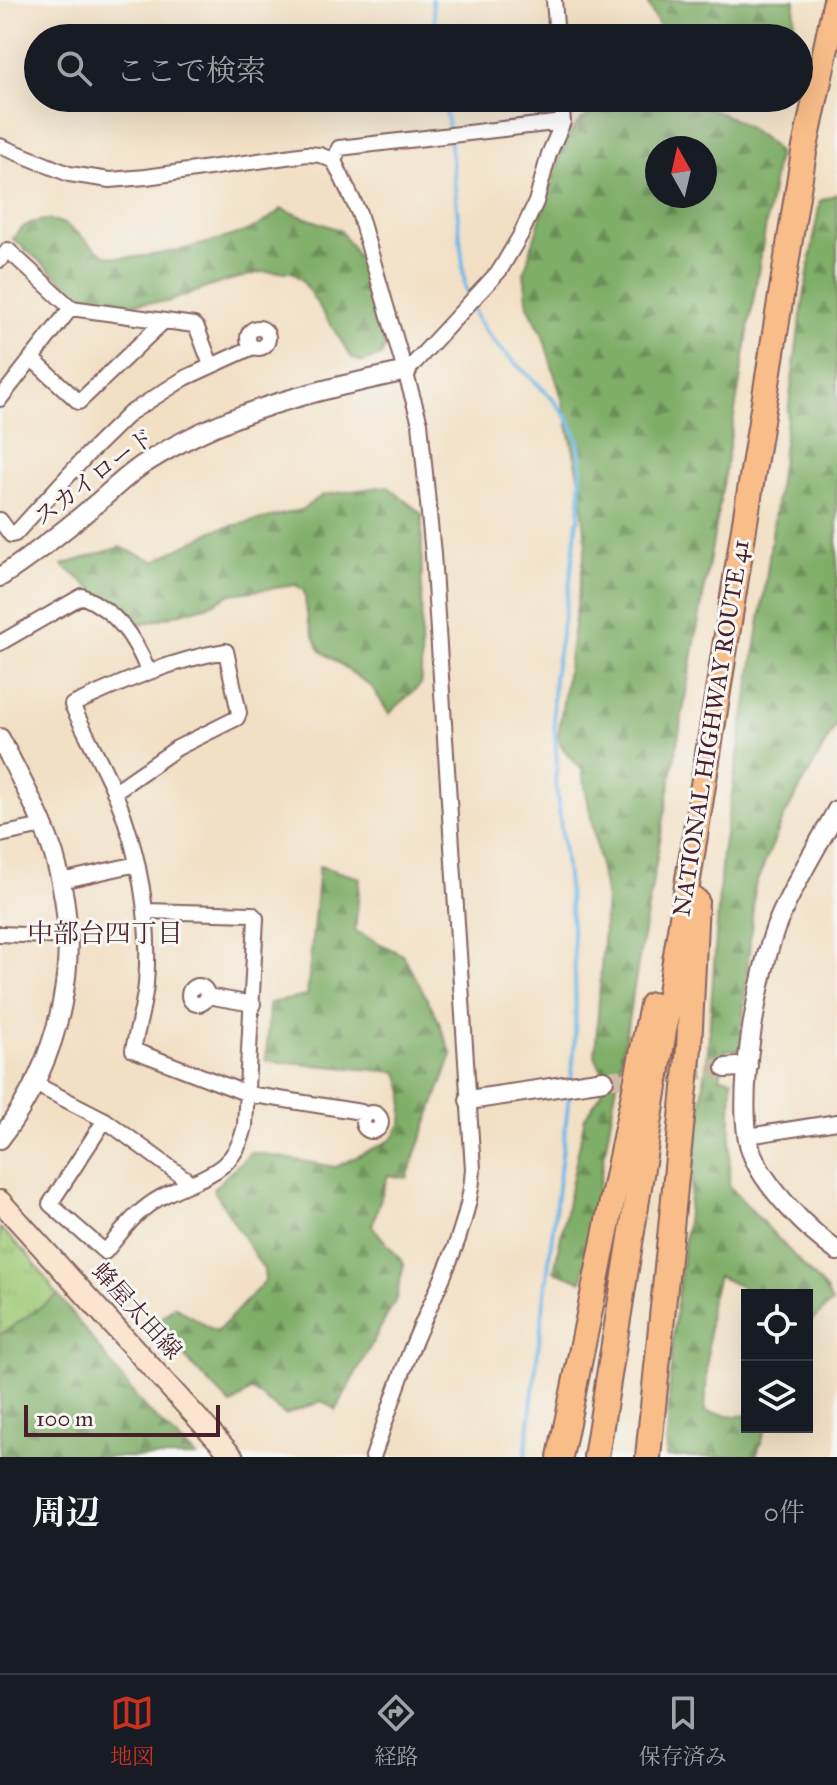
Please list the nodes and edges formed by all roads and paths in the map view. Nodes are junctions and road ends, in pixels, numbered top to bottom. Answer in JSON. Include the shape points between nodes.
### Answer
{"nodes":[{"id":1,"x":554,"y":0,"type":"edge"},
{"id":2,"x":828,"y":0,"type":"edge"},
{"id":3,"x":836,"y":0,"type":"edge"},
{"id":4,"x":556,"y":24,"type":"edge"},
{"id":5,"x":813,"y":78,"type":"edge"},
{"id":6,"x":813,"y":109,"type":"edge"},
{"id":7,"x":562,"y":112,"type":"edge"},
{"id":8,"x":806,"y":112,"type":"edge"},
{"id":9,"x":812,"y":112,"type":"edge"},
{"id":10,"x":563,"y":122,"type":"junction"},
{"id":11,"x":0,"y":146,"type":"edge"},
{"id":12,"x":334,"y":161,"type":"junction"},
{"id":13,"x":0,"y":260,"type":"edge"},
{"id":14,"x":71,"y":308,"type":"junction"},
{"id":15,"x":163,"y":322,"type":"junction"},
{"id":16,"x":253,"y":347,"type":"dead end"},
{"id":17,"x":31,"y":358,"type":"junction"},
{"id":18,"x":211,"y":365,"type":"junction"},
{"id":19,"x":407,"y":371,"type":"junction"},
{"id":20,"x":0,"y":399,"type":"edge"},
{"id":21,"x":0,"y":520,"type":"edge"},
{"id":22,"x":0,"y":577,"type":"edge"},
{"id":23,"x":0,"y":643,"type":"edge"},
{"id":24,"x":723,"y":652,"type":"junction"},
{"id":25,"x":148,"y":671,"type":"junction"},
{"id":26,"x":0,"y":738,"type":"edge"},
{"id":27,"x":114,"y":792,"type":"junction"},
{"id":28,"x":837,"y":810,"type":"edge"},
{"id":29,"x":43,"y":826,"type":"junction"},
{"id":30,"x":0,"y":835,"type":"edge"},
{"id":31,"x":137,"y":864,"type":"junction"},
{"id":32,"x":61,"y":881,"type":"junction"},
{"id":33,"x":146,"y":911,"type":"junction"},
{"id":34,"x":0,"y":934,"type":"edge"},
{"id":35,"x":69,"y":937,"type":"junction"},
{"id":36,"x":669,"y":959,"type":"junction"},
{"id":37,"x":207,"y":996,"type":"dead end"},
{"id":38,"x":253,"y":1004,"type":"junction"},
{"id":39,"x":748,"y":1066,"type":"junction"},
{"id":40,"x":726,"y":1068,"type":"tunnel mouth"},
{"id":41,"x":604,"y":1080,"type":"tunnel mouth"},
{"id":42,"x":35,"y":1084,"type":"junction"},
{"id":43,"x":248,"y":1094,"type":"junction"},
{"id":44,"x":469,"y":1100,"type":"junction"},
{"id":45,"x":366,"y":1116,"type":"dead end"},
{"id":46,"x":105,"y":1120,"type":"junction"},
{"id":47,"x":837,"y":1122,"type":"edge"},
{"id":48,"x":3,"y":1129,"type":"edge"},
{"id":49,"x":748,"y":1136,"type":"junction"},
{"id":50,"x":190,"y":1182,"type":"junction"},
{"id":51,"x":0,"y":1201,"type":"edge"},
{"id":52,"x":837,"y":1251,"type":"edge"},
{"id":53,"x":233,"y":1457,"type":"edge"},
{"id":54,"x":373,"y":1457,"type":"edge"},
{"id":55,"x":560,"y":1457,"type":"edge"},
{"id":56,"x":589,"y":1457,"type":"edge"},
{"id":57,"x":596,"y":1457,"type":"edge"},
{"id":58,"x":648,"y":1457,"type":"edge"}],
"edges":[{"from":1,"to":4,"type":"street"},
{"from":2,"to":5,"type":"highway","name":"NATIONAL HIGHWAY ROUTE 41"},
{"from":3,"to":6,"type":"highway","name":"NATIONAL HIGHWAY ROUTE 41"},
{"from":7,"to":10,"type":"street"},
{"from":8,"to":36,"type":"highway","name":"NATIONAL HIGHWAY ROUTE 41"},
{"from":9,"to":24,"type":"highway","name":"NATIONAL HIGHWAY ROUTE 41"},
{"from":10,"to":12,"type":"street","via":[[339,148]]},
{"from":10,"to":19,"type":"street","via":[[536,202],[500,270]]},
{"from":11,"to":12,"type":"street","via":[[69,174],[110,180],[307,154]]},
{"from":12,"to":19,"type":"street","via":[[359,213]]},
{"from":13,"to":14,"type":"street","via":[[8,250]]},
{"from":14,"to":15,"type":"street"},
{"from":14,"to":17,"type":"street"},
{"from":15,"to":17,"type":"street","via":[[79,402]]},
{"from":15,"to":18,"type":"street","via":[[197,328]]},
{"from":16,"to":18,"type":"street"},
{"from":17,"to":20,"type":"street"},
{"from":18,"to":21,"type":"street","via":[[130,413],[15,534]]},
{"from":19,"to":22,"type":"street","name":"スカイロード","via":[[319,390],[194,434],[141,466]]},
{"from":19,"to":44,"type":"street","via":[[420,423],[430,525]]},
{"from":23,"to":25,"type":"street","via":[[82,596],[98,603],[130,633]]},
{"from":24,"to":57,"type":"highway","name":"NATIONAL HIGHWAY ROUTE 41"},
{"from":24,"to":58,"type":"highway","via":[[700,849],[689,1048]]},
{"from":25,"to":27,"type":"street","via":[[72,705]]},
{"from":25,"to":27,"type":"street","via":[[226,651],[239,713]]},
{"from":26,"to":29,"type":"street"},
{"from":27,"to":31,"type":"street"},
{"from":28,"to":39,"type":"street","via":[[779,919],[756,1008]]},
{"from":29,"to":30,"type":"street"},
{"from":29,"to":32,"type":"street"},
{"from":31,"to":32,"type":"street"},
{"from":31,"to":33,"type":"street"},
{"from":32,"to":35,"type":"street"},
{"from":33,"to":38,"type":"street","via":[[255,915]]},
{"from":33,"to":43,"type":"street","via":[[145,987],[133,1050]]},
{"from":34,"to":35,"type":"street"},
{"from":35,"to":42,"type":"street","via":[[64,1003]]},
{"from":36,"to":55,"type":"highway","via":[[641,1052]]},
{"from":36,"to":56,"type":"highway","name":"NATIONAL HIGHWAY ROUTE 41"},
{"from":37,"to":38,"type":"street"},
{"from":38,"to":43,"type":"street"},
{"from":39,"to":40,"type":"street"},
{"from":39,"to":49,"type":"street"},
{"from":41,"to":44,"type":"street"},
{"from":42,"to":46,"type":"street"},
{"from":42,"to":48,"type":"street"},
{"from":43,"to":45,"type":"street"},
{"from":43,"to":50,"type":"street","via":[[245,1126],[233,1156],[215,1173]]},
{"from":44,"to":54,"type":"street","via":[[473,1169],[465,1216]]},
{"from":46,"to":50,"type":"street"},
{"from":46,"to":50,"type":"street","via":[[50,1204],[105,1252],[144,1208]]},
{"from":47,"to":49,"type":"street"},
{"from":49,"to":52,"type":"street","via":[[752,1156],[777,1192],[816,1236]]},
{"from":51,"to":53,"type":"main road","name":"蜂屋太田線"}]}
